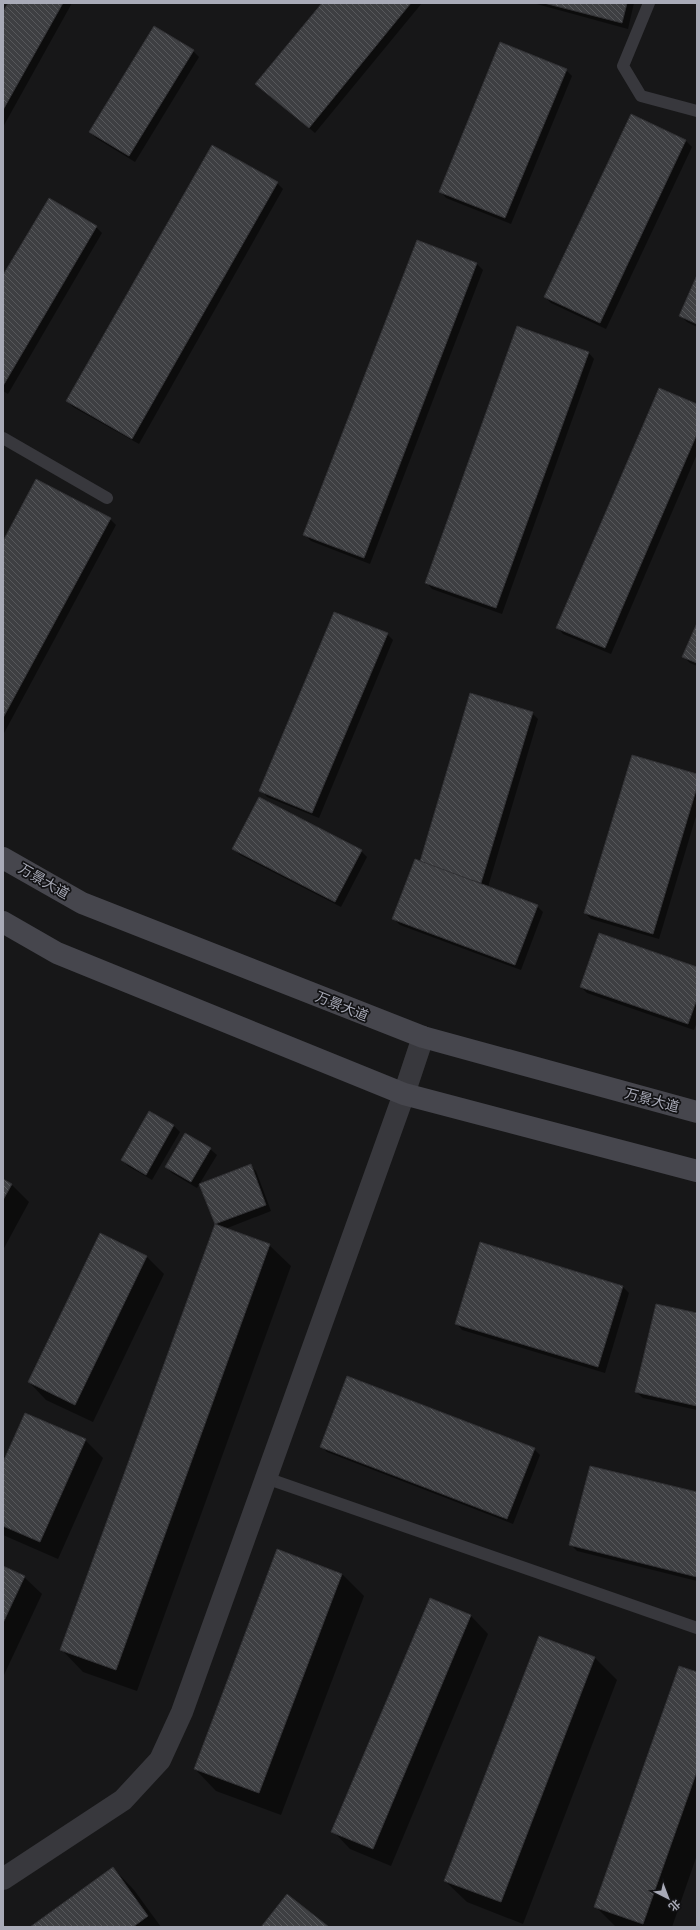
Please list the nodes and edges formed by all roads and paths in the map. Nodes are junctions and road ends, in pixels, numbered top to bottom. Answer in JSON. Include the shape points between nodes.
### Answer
{"nodes":[{"id":1,"x":649,"y":3,"type":"edge"},
{"id":2,"x":697,"y":111,"type":"edge"},
{"id":3,"x":3,"y":438,"type":"edge"},
{"id":4,"x":107,"y":498,"type":"dead end"},
{"id":5,"x":3,"y":858,"type":"edge"},
{"id":6,"x":3,"y":922,"type":"edge"},
{"id":7,"x":423,"y":1037,"type":"junction"},
{"id":8,"x":404,"y":1094,"type":"junction"},
{"id":9,"x":697,"y":1112,"type":"edge"},
{"id":10,"x":697,"y":1171,"type":"edge"},
{"id":11,"x":266,"y":1478,"type":"junction"},
{"id":12,"x":697,"y":1628,"type":"edge"},
{"id":13,"x":3,"y":1879,"type":"edge"}],
"edges":[{"from":1,"to":2,"type":"lane","via":[[624,66],[642,96]]},
{"from":3,"to":4,"type":"lane"},
{"from":5,"to":7,"type":"main road","name":"万景大道","via":[[82,903]]},
{"from":6,"to":8,"type":"main road","via":[[57,953]]},
{"from":7,"to":8,"type":"street"},
{"from":7,"to":9,"type":"main road","name":"万景大道"},
{"from":8,"to":10,"type":"main road"},
{"from":8,"to":11,"type":"street"},
{"from":11,"to":12,"type":"lane"},
{"from":11,"to":13,"type":"street","via":[[182,1712],[160,1760],[123,1800]]}]}
